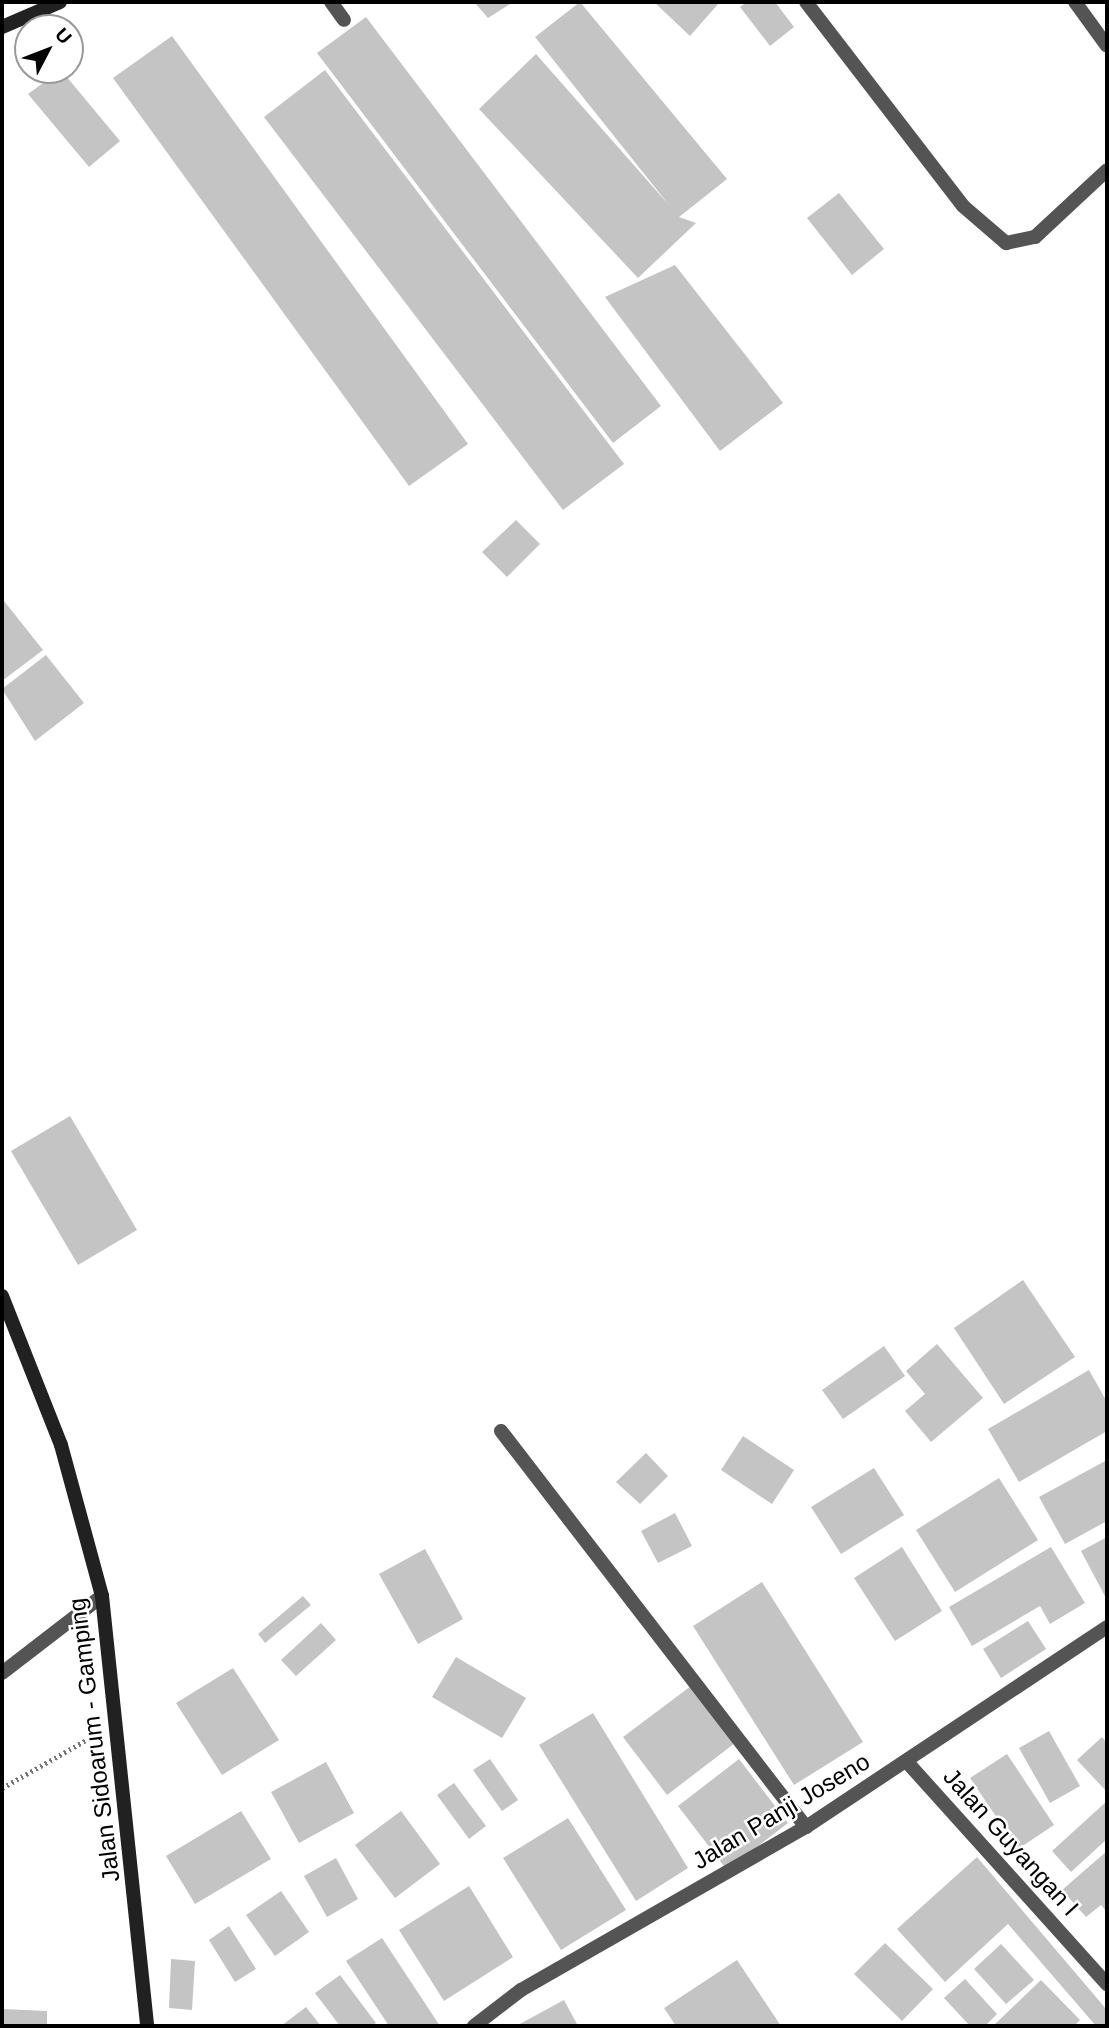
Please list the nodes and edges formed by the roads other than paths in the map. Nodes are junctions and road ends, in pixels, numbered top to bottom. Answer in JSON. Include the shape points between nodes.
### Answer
{"nodes":[{"id":1,"x":61,"y":2,"type":"edge"},
{"id":2,"x":331,"y":2,"type":"edge"},
{"id":3,"x":806,"y":2,"type":"edge"},
{"id":4,"x":1075,"y":2,"type":"edge"},
{"id":5,"x":344,"y":20,"type":"dead end"},
{"id":6,"x":3,"y":23,"type":"edge"},
{"id":7,"x":1107,"y":46,"type":"edge"},
{"id":8,"x":1107,"y":170,"type":"edge"},
{"id":9,"x":2,"y":1296,"type":"edge"},
{"id":10,"x":501,"y":1431,"type":"dead end"},
{"id":11,"x":102,"y":1596,"type":"junction"},
{"id":12,"x":1107,"y":1627,"type":"edge"},
{"id":13,"x":2,"y":1673,"type":"edge"},
{"id":14,"x":907,"y":1762,"type":"junction"},
{"id":15,"x":806,"y":1827,"type":"junction"},
{"id":16,"x":1107,"y":1984,"type":"edge"},
{"id":17,"x":147,"y":2026,"type":"edge"},
{"id":18,"x":474,"y":2026,"type":"edge"}],
"edges":[{"from":1,"to":6,"type":"main road"},
{"from":2,"to":5,"type":"street"},
{"from":3,"to":8,"type":"street","via":[[963,206],[1006,243],[1035,237]]},
{"from":4,"to":7,"type":"street"},
{"from":9,"to":11,"type":"main road","name":"Jalan Sidoarum - Gamping","via":[[61,1445]]},
{"from":10,"to":15,"type":"street"},
{"from":11,"to":13,"type":"street"},
{"from":11,"to":17,"type":"main road","name":"Jalan Sidoarum - Gamping","via":[[120,1722]]},
{"from":12,"to":14,"type":"street","name":"Jalan Panji Joseno"},
{"from":14,"to":15,"type":"street","name":"Jalan Panji Joseno"},
{"from":14,"to":16,"type":"street","name":"Jalan Guyangan I"},
{"from":15,"to":18,"type":"street","name":"Jalan Panji Joseno","via":[[521,1990]]}]}
